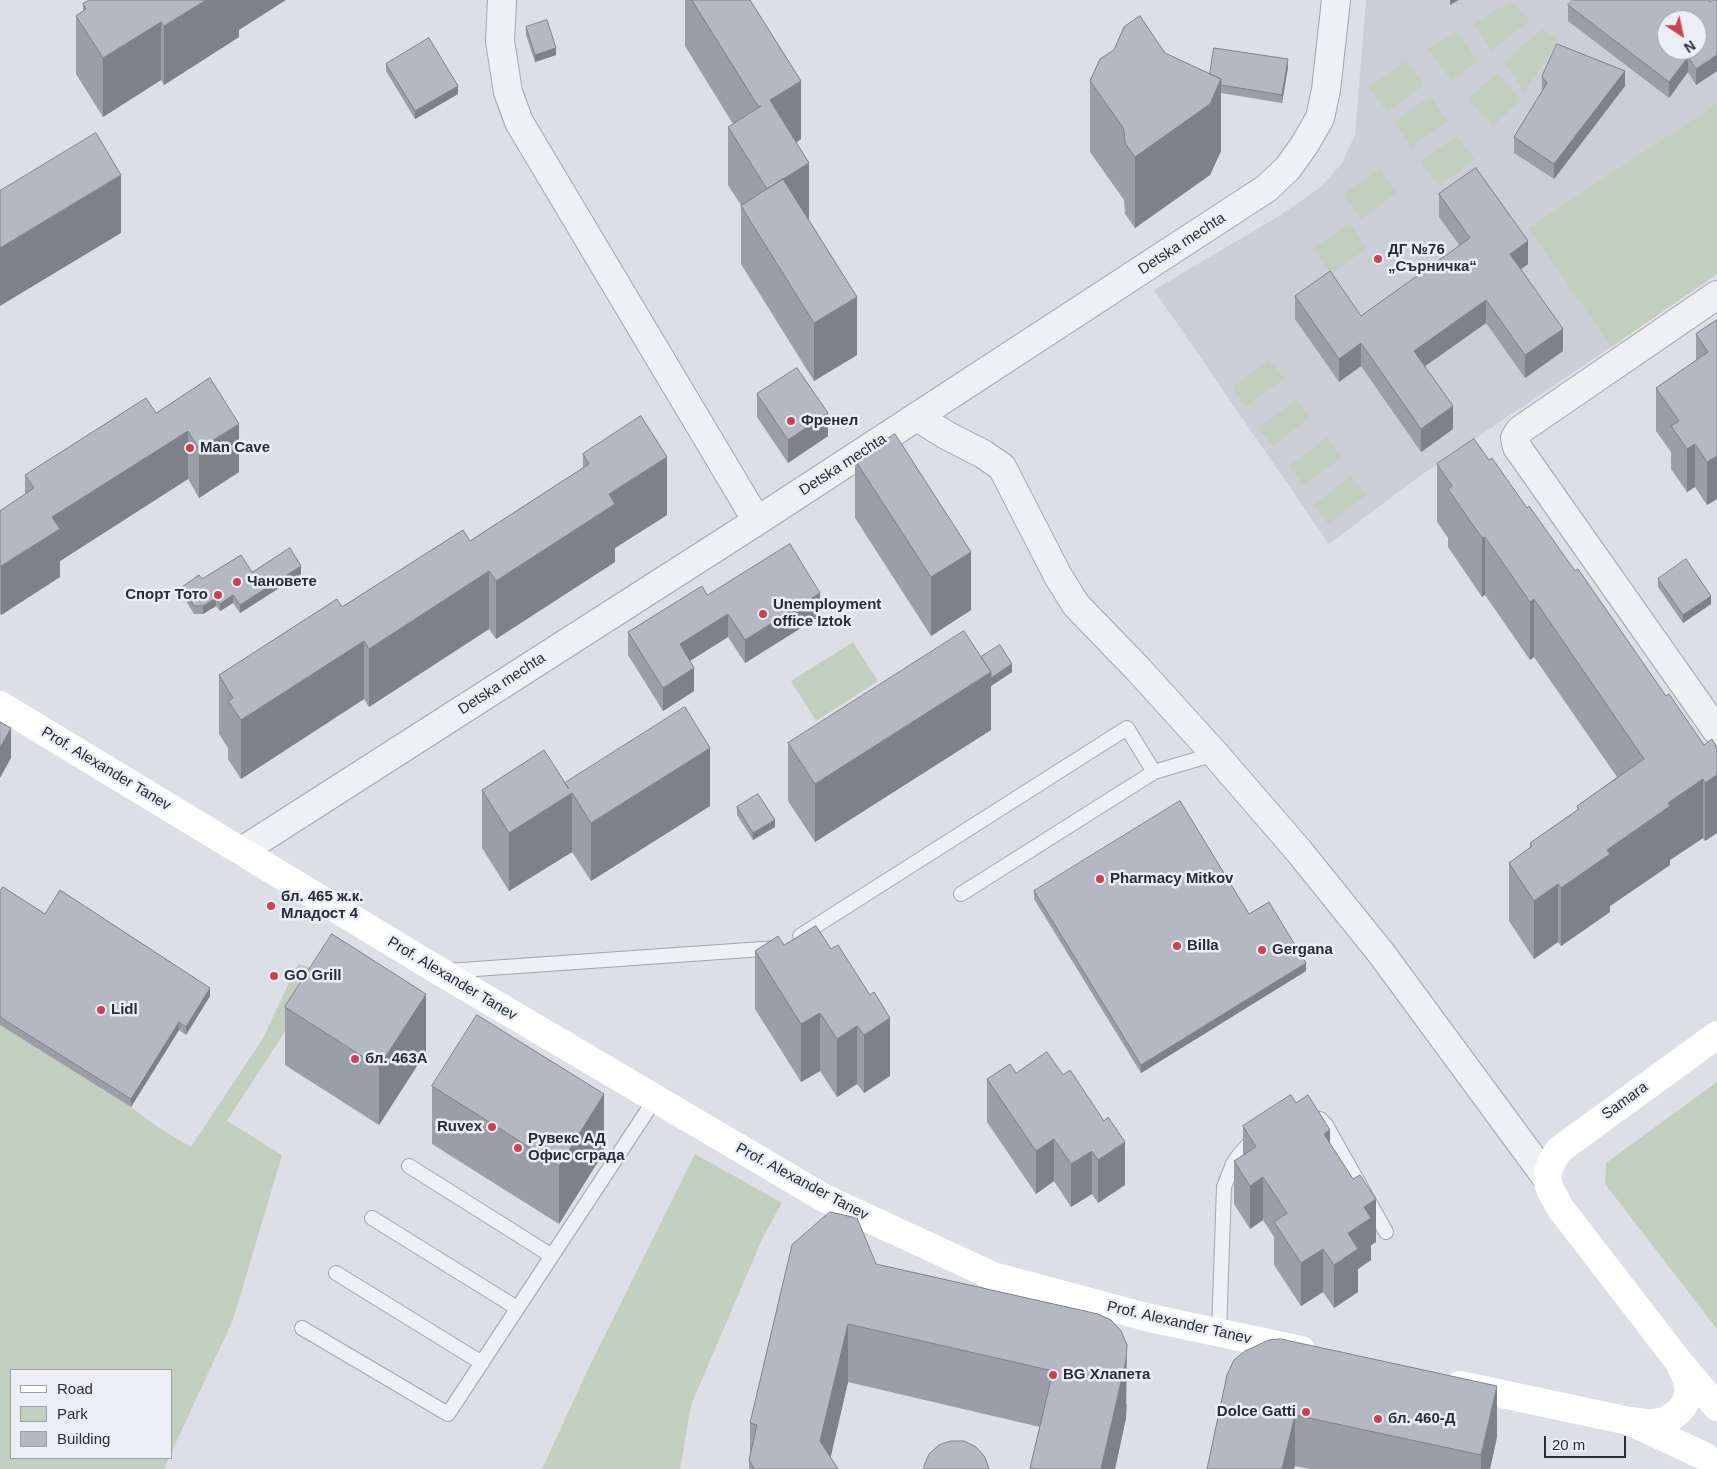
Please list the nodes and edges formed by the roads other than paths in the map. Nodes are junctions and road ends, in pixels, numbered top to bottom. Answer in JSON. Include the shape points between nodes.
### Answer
{"nodes":[{"id":1,"x":502,"y":0,"type":"edge"},
{"id":2,"x":1336,"y":0,"type":"edge"},
{"id":3,"x":1717,"y":295,"type":"edge"},
{"id":4,"x":917,"y":417,"type":"junction"},
{"id":5,"x":757,"y":521,"type":"junction"},
{"id":6,"x":0,"y":704,"type":"edge"},
{"id":7,"x":1717,"y":731,"type":"edge"},
{"id":8,"x":1215,"y":754,"type":"junction"},
{"id":9,"x":1154,"y":772,"type":"junction"},
{"id":10,"x":242,"y":851,"type":"junction"},
{"id":11,"x":961,"y":894,"type":"dead end"},
{"id":12,"x":439,"y":971,"type":"junction"},
{"id":13,"x":1717,"y":1035,"type":"edge"},
{"id":14,"x":655,"y":1099,"type":"junction"},
{"id":15,"x":1309,"y":1115,"type":"edge"},
{"id":16,"x":1264,"y":1130,"type":"edge"},
{"id":17,"x":409,"y":1166,"type":"dead end"},
{"id":18,"x":1546,"y":1177,"type":"junction"},
{"id":19,"x":372,"y":1218,"type":"dead end"},
{"id":20,"x":1386,"y":1232,"type":"dead end"},
{"id":21,"x":552,"y":1256,"type":"junction"},
{"id":22,"x":336,"y":1273,"type":"dead end"},
{"id":23,"x":517,"y":1308,"type":"junction"},
{"id":24,"x":302,"y":1328,"type":"dead end"},
{"id":25,"x":1219,"y":1332,"type":"junction"},
{"id":26,"x":1321,"y":1355,"type":"edge"},
{"id":27,"x":1679,"y":1362,"type":"junction"},
{"id":28,"x":482,"y":1363,"type":"junction"},
{"id":29,"x":1434,"y":1379,"type":"edge"},
{"id":30,"x":1717,"y":1406,"type":"edge"},
{"id":31,"x":1629,"y":1421,"type":"junction"},
{"id":32,"x":1717,"y":1465,"type":"edge"}],
"edges":[{"from":1,"to":5,"type":"street","via":[[500,41],[508,92],[520,122]]},
{"from":2,"to":4,"type":"street","name":"Detska mechta","via":[[1320,118],[1288,168],[1267,188]]},
{"from":3,"to":7,"type":"street","via":[[1520,430],[1515,438],[1517,447]]},
{"from":4,"to":5,"type":"street","name":"Detska mechta"},
{"from":4,"to":8,"type":"street","via":[[1002,467],[1076,605]]},
{"from":5,"to":10,"type":"street","name":"Detska mechta"},
{"from":6,"to":10,"type":"street","name":"Prof. Alexander Tanev"},
{"from":8,"to":9,"type":"lane"},
{"from":8,"to":18,"type":"street","via":[[1381,953]]},
{"from":9,"to":11,"type":"lane"},
{"from":9,"to":12,"type":"lane","via":[[1127,728],[781,948]]},
{"from":10,"to":12,"type":"street","name":"Prof. Alexander Tanev"},
{"from":12,"to":14,"type":"street","name":"Prof. Alexander Tanev"},
{"from":13,"to":18,"type":"street","name":"Samara","via":[[1566,1144],[1550,1164]]},
{"from":14,"to":21,"type":"lane"},
{"from":14,"to":25,"type":"street","name":"Prof. Alexander Tanev","via":[[824,1198],[994,1276],[1150,1318]]},
{"from":15,"to":20,"type":"lane","via":[[1326,1125]]},
{"from":16,"to":25,"type":"lane","via":[[1239,1155],[1224,1187]]},
{"from":17,"to":21,"type":"lane"},
{"from":18,"to":27,"type":"street","via":[[1561,1209]]},
{"from":19,"to":23,"type":"lane"},
{"from":21,"to":23,"type":"lane"},
{"from":22,"to":28,"type":"lane"},
{"from":23,"to":28,"type":"lane"},
{"from":24,"to":28,"type":"lane","via":[[448,1414]]},
{"from":25,"to":26,"type":"street","name":"Prof. Alexander Tanev"},
{"from":27,"to":30,"type":"street"},
{"from":27,"to":31,"type":"street","via":[[1688,1385],[1687,1400],[1679,1412],[1653,1424]]},
{"from":29,"to":31,"type":"street"},
{"from":31,"to":32,"type":"street"}]}
